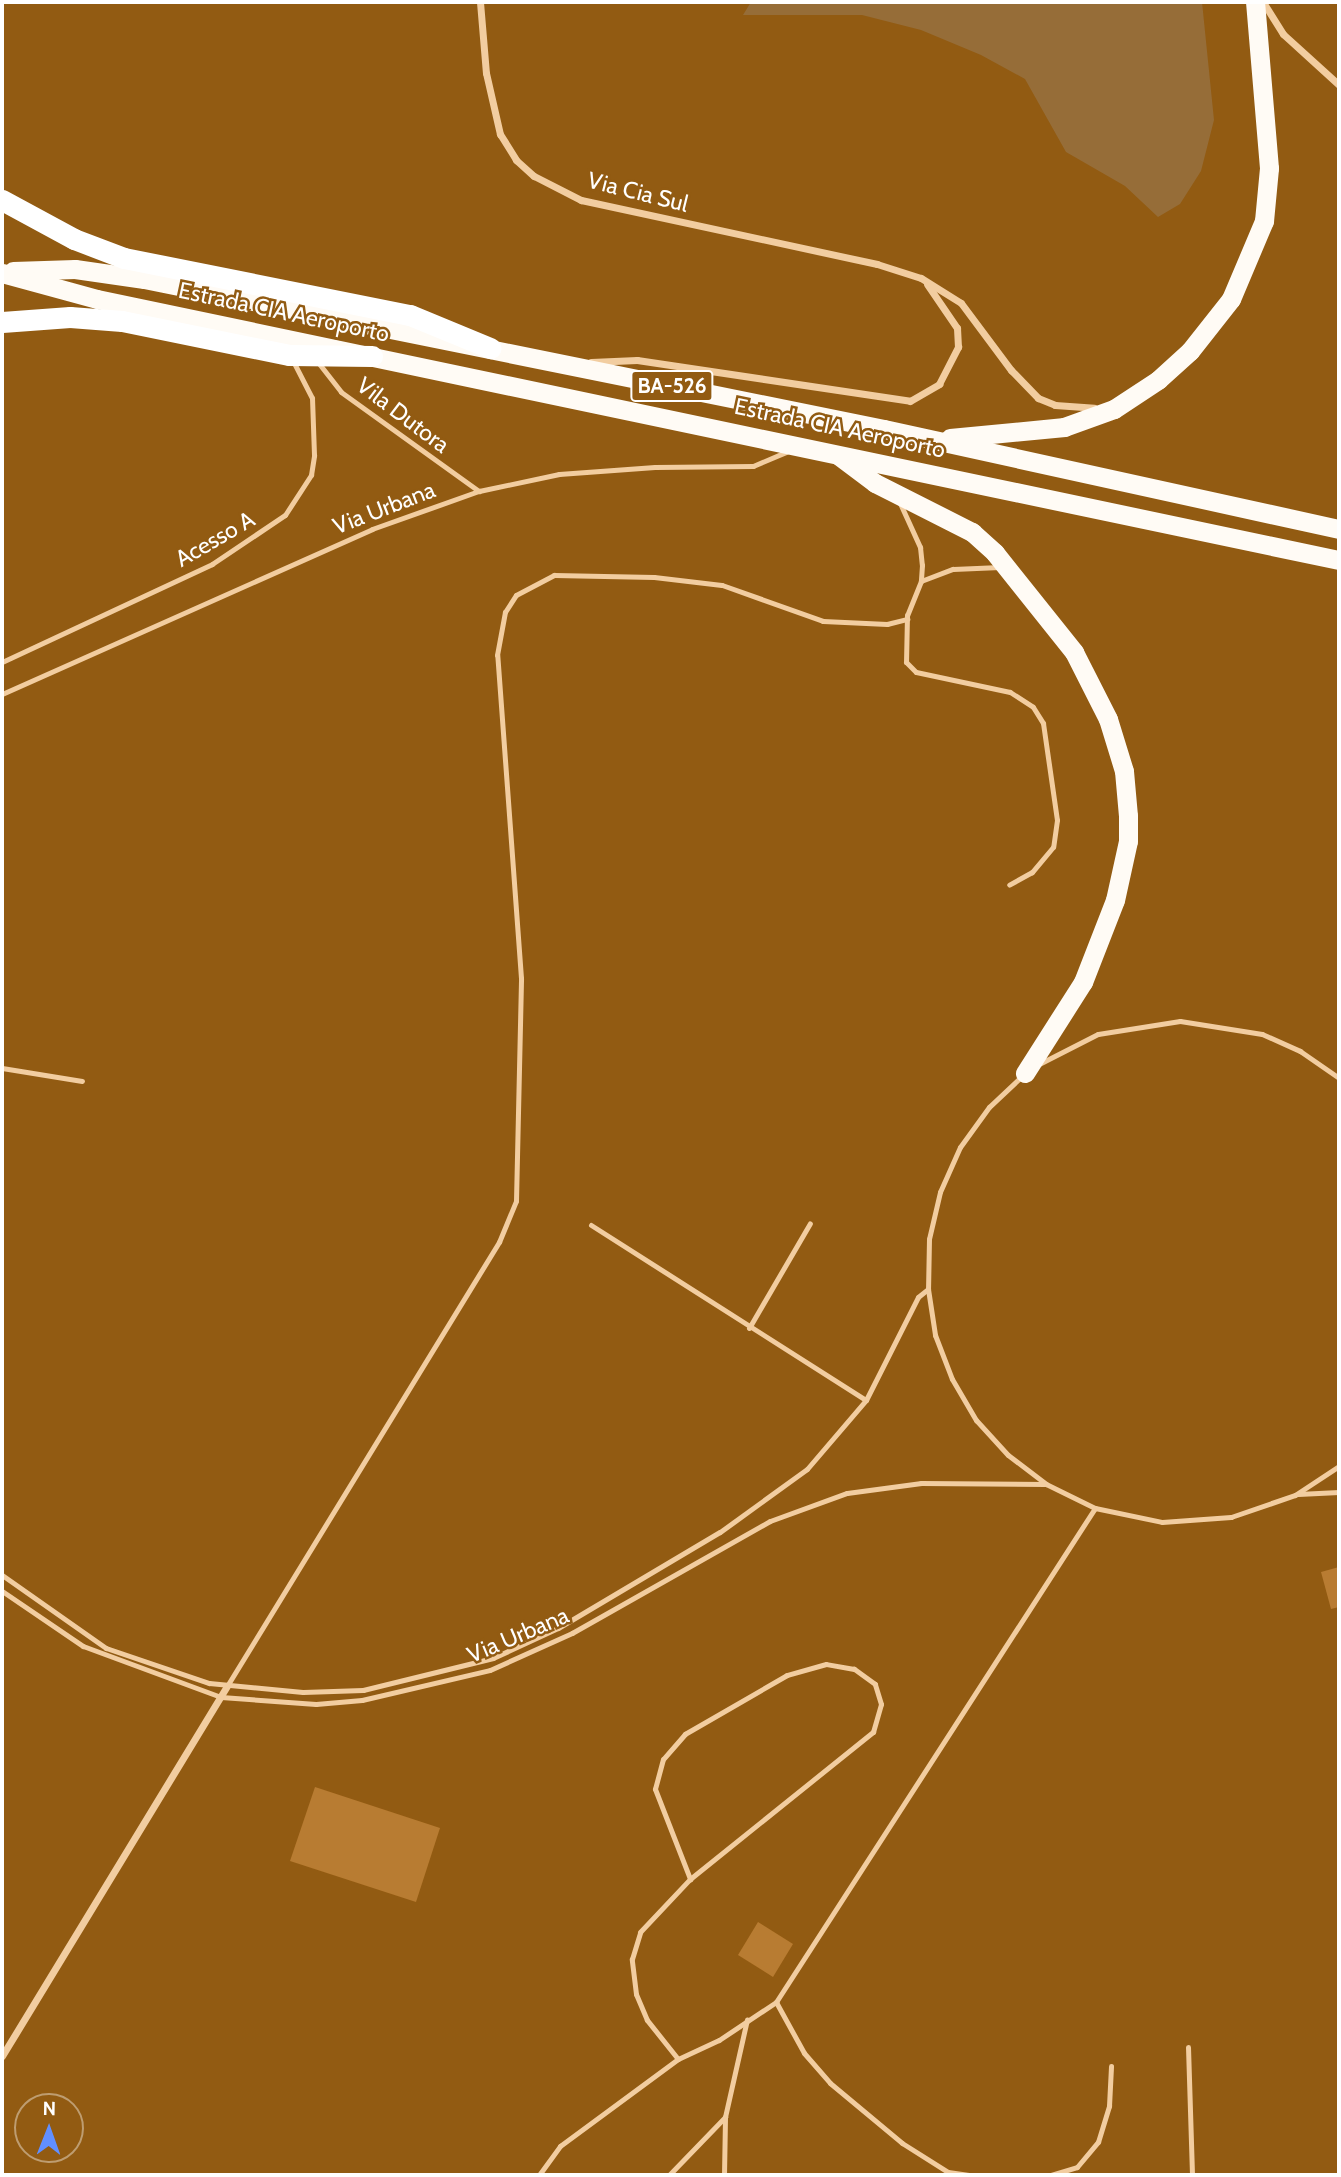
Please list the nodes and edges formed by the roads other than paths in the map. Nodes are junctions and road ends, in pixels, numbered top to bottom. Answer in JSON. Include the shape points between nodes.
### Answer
{"nodes":[{"id":1,"x":480,"y":2,"type":"edge"},
{"id":2,"x":1255,"y":2,"type":"edge"},
{"id":3,"x":1263,"y":2,"type":"edge"},
{"id":4,"x":1339,"y":85,"type":"edge"},
{"id":5,"x":2,"y":200,"type":"edge"},
{"id":6,"x":2,"y":272,"type":"edge"},
{"id":7,"x":921,"y":278,"type":"junction"},
{"id":8,"x":2,"y":322,"type":"edge"},
{"id":9,"x":490,"y":348,"type":"junction"},
{"id":10,"x":289,"y":355,"type":"junction"},
{"id":11,"x":372,"y":356,"type":"junction"},
{"id":12,"x":315,"y":358,"type":"junction"},
{"id":13,"x":564,"y":364,"type":"junction"},
{"id":14,"x":1114,"y":409,"type":"junction"},
{"id":15,"x":933,"y":440,"type":"junction"},
{"id":16,"x":800,"y":443,"type":"junction"},
{"id":17,"x":832,"y":451,"type":"junction"},
{"id":18,"x":479,"y":491,"type":"junction"},
{"id":19,"x":895,"y":492,"type":"junction"},
{"id":20,"x":1339,"y":529,"type":"edge"},
{"id":21,"x":1339,"y":560,"type":"edge"},
{"id":22,"x":1010,"y":568,"type":"junction"},
{"id":23,"x":922,"y":581,"type":"junction"},
{"id":24,"x":907,"y":619,"type":"junction"},
{"id":25,"x":2,"y":662,"type":"edge"},
{"id":26,"x":2,"y":694,"type":"edge"},
{"id":27,"x":1009,"y":885,"type":"dead end"},
{"id":28,"x":2,"y":1068,"type":"edge"},
{"id":29,"x":1025,"y":1073,"type":"junction"},
{"id":30,"x":1339,"y":1078,"type":"edge"},
{"id":31,"x":82,"y":1081,"type":"dead end"},
{"id":32,"x":810,"y":1223,"type":"dead end"},
{"id":33,"x":591,"y":1225,"type":"dead end"},
{"id":34,"x":928,"y":1289,"type":"junction"},
{"id":35,"x":749,"y":1328,"type":"junction"},
{"id":36,"x":866,"y":1400,"type":"junction"},
{"id":37,"x":1339,"y":1466,"type":"edge"},
{"id":38,"x":1045,"y":1484,"type":"junction"},
{"id":39,"x":1339,"y":1492,"type":"edge"},
{"id":40,"x":1295,"y":1495,"type":"junction"},
{"id":41,"x":1095,"y":1508,"type":"junction"},
{"id":42,"x":2,"y":1576,"type":"edge"},
{"id":43,"x":2,"y":1591,"type":"edge"},
{"id":44,"x":227,"y":1686,"type":"junction"},
{"id":45,"x":221,"y":1697,"type":"junction"},
{"id":46,"x":690,"y":1879,"type":"junction"},
{"id":47,"x":776,"y":2002,"type":"junction"},
{"id":48,"x":747,"y":2019,"type":"junction"},
{"id":49,"x":1188,"y":2047,"type":"dead end"},
{"id":50,"x":2,"y":2056,"type":"edge"},
{"id":51,"x":678,"y":2059,"type":"junction"},
{"id":52,"x":1111,"y":2066,"type":"dead end"},
{"id":53,"x":725,"y":2117,"type":"junction"},
{"id":54,"x":539,"y":2175,"type":"edge"},
{"id":55,"x":669,"y":2175,"type":"edge"},
{"id":56,"x":724,"y":2175,"type":"edge"},
{"id":57,"x":969,"y":2175,"type":"edge"},
{"id":58,"x":1051,"y":2175,"type":"edge"},
{"id":59,"x":1192,"y":2175,"type":"edge"}],
"edges":[{"from":1,"to":7,"type":"street","name":"Via Cia Sul","via":[[486,73],[499,134],[516,160],[554,189],[650,216],[877,264]]},
{"from":2,"to":14,"type":"highway","via":[[1269,168],[1264,221],[1255,250],[1231,299],[1208,332],[1158,380]]},
{"from":3,"to":4,"type":"street","via":[[1283,34]]},
{"from":5,"to":9,"type":"highway","via":[[74,239],[124,258],[410,315]]},
{"from":6,"to":9,"type":"highway","name":"Estrada CIA Aeroporto","number":"BA-526","via":[[75,269],[144,279]]},
{"from":6,"to":11,"type":"highway","name":"Estrada CIA Aeroporto","number":"BA-526","via":[[97,299]]},
{"from":7,"to":13,"type":"street","via":[[947,309],[957,328],[958,347],[939,384],[910,401],[637,360]]},
{"from":7,"to":14,"type":"street","name":"Via Cia Sul","via":[[961,303],[1038,398],[1073,408]]},
{"from":8,"to":10,"type":"highway","via":[[70,317],[122,321]]},
{"from":9,"to":13,"type":"highway","name":"Estrada CIA Aeroporto","number":"BA-526"},
{"from":10,"to":12,"type":"highway"},
{"from":10,"to":25,"type":"lane","name":"Acesso A","via":[[312,398],[314,438],[312,475],[285,515],[212,564]]},
{"from":11,"to":12,"type":"highway"},
{"from":11,"to":16,"type":"highway","name":"Estrada CIA Aeroporto","number":"BA-526"},
{"from":12,"to":18,"type":"lane","name":"Vila Dutora","via":[[341,392]]},
{"from":13,"to":15,"type":"highway","name":"Estrada CIA Aeroporto","number":"BA-526"},
{"from":14,"to":15,"type":"highway","via":[[1064,427]]},
{"from":15,"to":20,"type":"highway","name":"Estrada CIA Aeroporto","number":"BA-526"},
{"from":16,"to":17,"type":"highway","name":"Estrada CIA Aeroporto","number":"BA-526"},
{"from":16,"to":18,"type":"lane","name":"Via Urbana","via":[[753,466],[559,474]]},
{"from":17,"to":19,"type":"highway"},
{"from":17,"to":21,"type":"highway","name":"Estrada CIA Aeroporto","number":"BA-526"},
{"from":18,"to":26,"type":"lane","name":"Via Urbana","via":[[372,529]]},
{"from":19,"to":22,"type":"highway","via":[[972,532]]},
{"from":19,"to":23,"type":"lane","via":[[920,547]]},
{"from":22,"to":23,"type":"lane","via":[[953,569]]},
{"from":22,"to":29,"type":"highway","via":[[1074,652],[1099,694],[1124,771],[1128,816],[1128,841],[1101,939],[1083,982]]},
{"from":23,"to":24,"type":"lane"},
{"from":24,"to":27,"type":"lane","via":[[906,663],[916,672],[1010,692],[1032,707],[1043,723],[1058,820],[1053,847],[1032,872]]},
{"from":24,"to":44,"type":"lane","via":[[887,624],[823,621],[722,585],[654,577],[554,575],[516,595],[505,612],[497,655],[521,978],[516,1201],[499,1242]]},
{"from":28,"to":31,"type":"lane"},
{"from":29,"to":30,"type":"lane","via":[[1098,1034],[1180,1021],[1262,1034],[1300,1051]]},
{"from":29,"to":34,"type":"lane","via":[[989,1107],[960,1147],[940,1192],[929,1239]]},
{"from":32,"to":35,"type":"lane"},
{"from":33,"to":35,"type":"lane"},
{"from":34,"to":36,"type":"lane","name":"Via Urbana","via":[[918,1297]]},
{"from":34,"to":38,"type":"lane","via":[[936,1335],[964,1400],[1008,1455]]},
{"from":35,"to":36,"type":"lane"},
{"from":36,"to":44,"type":"lane","name":"Via Urbana","via":[[807,1469],[720,1532],[558,1628],[493,1658],[363,1690],[303,1692]]},
{"from":37,"to":40,"type":"lane"},
{"from":38,"to":41,"type":"lane"},
{"from":38,"to":45,"type":"lane","name":"Via Urbana","via":[[921,1483],[847,1493],[770,1521],[572,1633],[490,1670],[428,1687],[316,1704]]},
{"from":39,"to":40,"type":"lane"},
{"from":40,"to":41,"type":"lane","via":[[1231,1517],[1162,1522]]},
{"from":41,"to":47,"type":"lane"},
{"from":42,"to":44,"type":"lane","name":"Via Urbana","via":[[106,1648]]},
{"from":43,"to":45,"type":"lane","name":"Via Urbana","via":[[83,1646]]},
{"from":44,"to":45,"type":"street"},
{"from":45,"to":50,"type":"street"},
{"from":46,"to":46,"type":"lane","via":[[873,1732],[880,1722],[881,1704],[875,1684],[854,1669],[826,1664],[787,1675],[685,1734],[663,1759],[654,1789]]},
{"from":46,"to":51,"type":"lane","via":[[640,1932],[632,1959],[636,1994],[647,2020]]},
{"from":47,"to":48,"type":"lane"},
{"from":47,"to":57,"type":"lane","via":[[804,2053],[830,2083],[902,2143],[948,2172]]},
{"from":48,"to":51,"type":"lane","via":[[719,2040]]},
{"from":48,"to":53,"type":"lane"},
{"from":49,"to":59,"type":"lane"},
{"from":51,"to":54,"type":"lane","via":[[560,2146]]},
{"from":52,"to":58,"type":"lane","via":[[1109,2106],[1098,2142],[1077,2167]]},
{"from":53,"to":55,"type":"lane"},
{"from":53,"to":56,"type":"lane"}]}
